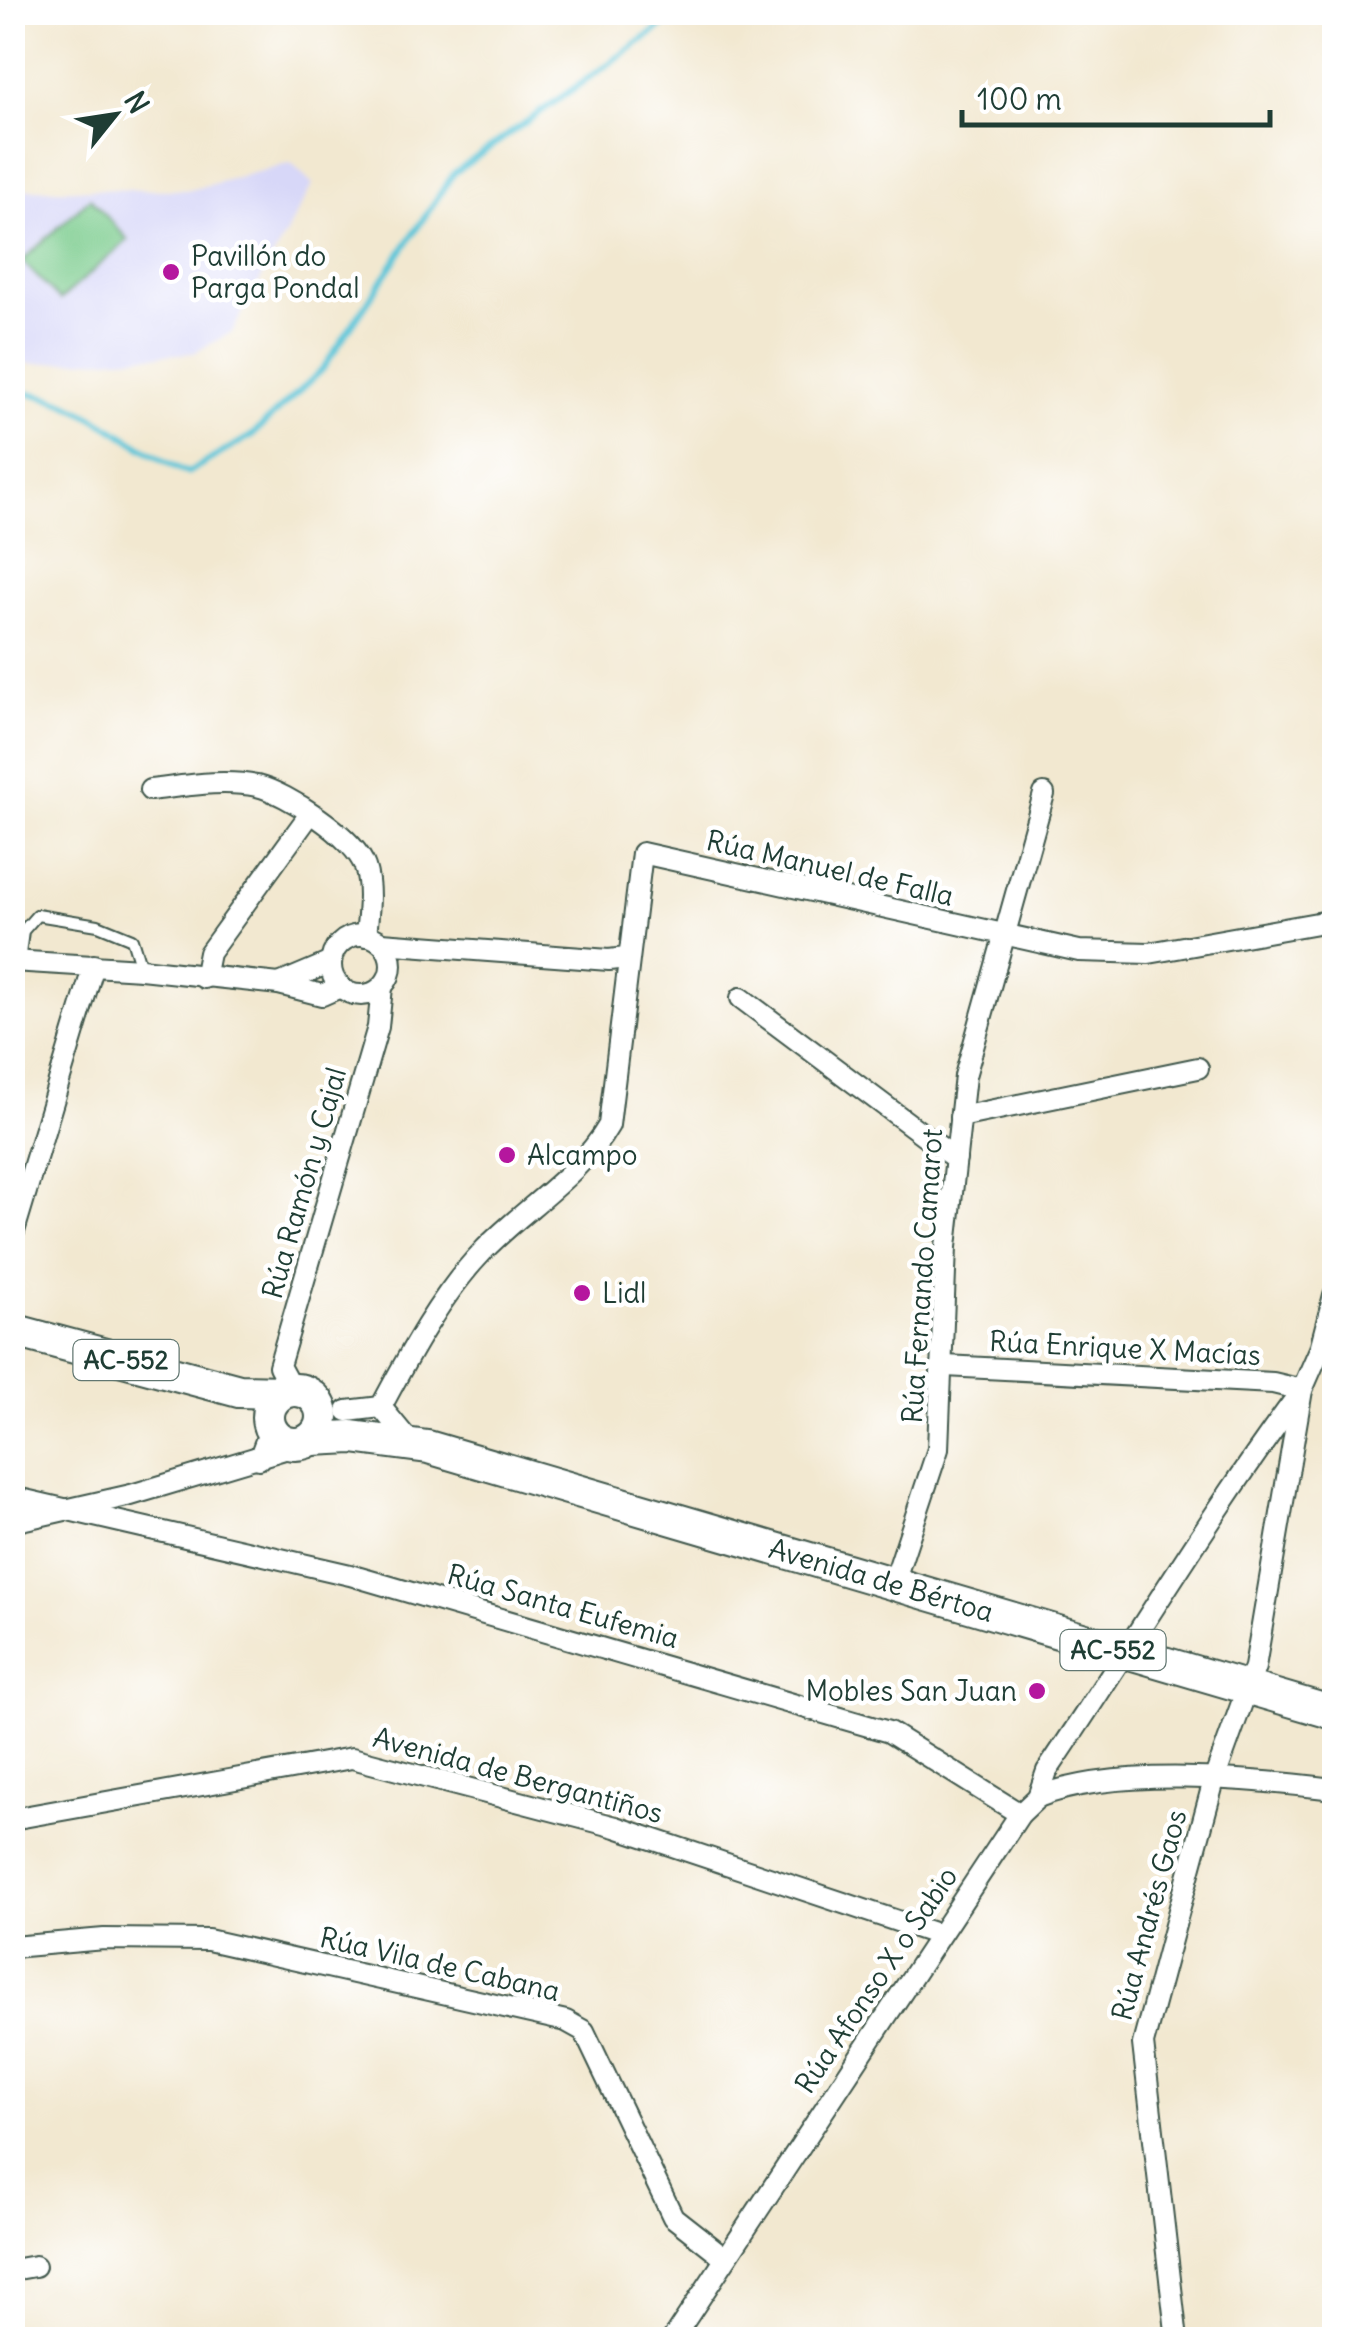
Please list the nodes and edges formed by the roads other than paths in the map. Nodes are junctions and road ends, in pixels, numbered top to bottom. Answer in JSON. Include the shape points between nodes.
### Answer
{"nodes":[{"id":1,"x":150,"y":790,"type":"dead end"},
{"id":2,"x":1044,"y":794,"type":"dead end"},
{"id":3,"x":310,"y":814,"type":"junction"},
{"id":4,"x":1334,"y":920,"type":"edge"},
{"id":5,"x":1006,"y":937,"type":"junction"},
{"id":6,"x":374,"y":940,"type":"junction"},
{"id":7,"x":430,"y":948,"type":"junction"},
{"id":8,"x":626,"y":958,"type":"junction"},
{"id":9,"x":16,"y":962,"type":"edge"},
{"id":10,"x":331,"y":962,"type":"junction"},
{"id":11,"x":94,"y":966,"type":"junction"},
{"id":12,"x":141,"y":969,"type":"junction"},
{"id":13,"x":204,"y":978,"type":"junction"},
{"id":14,"x":387,"y":978,"type":"junction"},
{"id":15,"x":278,"y":984,"type":"junction"},
{"id":16,"x":340,"y":987,"type":"junction"},
{"id":17,"x":742,"y":998,"type":"dead end"},
{"id":18,"x":1198,"y":1068,"type":"dead end"},
{"id":19,"x":960,"y":1117,"type":"junction"},
{"id":20,"x":956,"y":1159,"type":"junction"},
{"id":21,"x":12,"y":1238,"type":"edge"},
{"id":22,"x":1334,"y":1294,"type":"edge"},
{"id":23,"x":12,"y":1330,"type":"edge"},
{"id":24,"x":945,"y":1366,"type":"junction"},
{"id":25,"x":1302,"y":1390,"type":"junction"},
{"id":26,"x":239,"y":1391,"type":"junction"},
{"id":27,"x":310,"y":1399,"type":"junction"},
{"id":28,"x":381,"y":1407,"type":"junction"},
{"id":29,"x":281,"y":1439,"type":"junction"},
{"id":30,"x":416,"y":1441,"type":"junction"},
{"id":31,"x":1252,"y":1458,"type":"junction"},
{"id":32,"x":1287,"y":1474,"type":"junction"},
{"id":33,"x":12,"y":1497,"type":"edge"},
{"id":34,"x":67,"y":1510,"type":"junction"},
{"id":35,"x":12,"y":1522,"type":"edge"},
{"id":36,"x":892,"y":1585,"type":"junction"},
{"id":37,"x":1126,"y":1654,"type":"junction"},
{"id":38,"x":1249,"y":1690,"type":"junction"},
{"id":39,"x":1334,"y":1713,"type":"edge"},
{"id":40,"x":1214,"y":1780,"type":"junction"},
{"id":41,"x":1334,"y":1788,"type":"edge"},
{"id":42,"x":1038,"y":1797,"type":"junction"},
{"id":43,"x":1020,"y":1814,"type":"junction"},
{"id":44,"x":12,"y":1819,"type":"edge"},
{"id":45,"x":939,"y":1935,"type":"junction"},
{"id":46,"x":12,"y":1947,"type":"edge"},
{"id":47,"x":724,"y":2256,"type":"junction"},
{"id":48,"x":35,"y":2266,"type":"dead end"},
{"id":49,"x":12,"y":2270,"type":"edge"},
{"id":50,"x":672,"y":2340,"type":"edge"},
{"id":51,"x":1178,"y":2340,"type":"edge"}],
"edges":[{"from":1,"to":3,"type":"street","via":[[260,786]]},
{"from":2,"to":5,"type":"street","name":"Rúa Fernando Camarot"},
{"from":3,"to":6,"type":"street","via":[[345,836],[365,865]]},
{"from":3,"to":13,"type":"street","via":[[208,953]]},
{"from":4,"to":5,"type":"street","name":"Rúa Manuel de Falla","via":[[1149,953],[1079,951]]},
{"from":5,"to":8,"type":"street","name":"Rúa Manuel de Falla","via":[[642,853]]},
{"from":5,"to":19,"type":"street","name":"Rúa Fernando Camarot"},
{"from":6,"to":7,"type":"street"},
{"from":6,"to":10,"type":"street","via":[[340,944]]},
{"from":6,"to":14,"type":"street"},
{"from":7,"to":8,"type":"street","via":[[568,965]]},
{"from":7,"to":14,"type":"street","via":[[402,959]]},
{"from":8,"to":28,"type":"street","via":[[609,1125],[589,1153],[462,1261]]},
{"from":9,"to":11,"type":"street"},
{"from":9,"to":12,"type":"lane","via":[[23,931],[37,915],[98,925],[132,939]]},
{"from":10,"to":15,"type":"street"},
{"from":10,"to":16,"type":"street"},
{"from":11,"to":12,"type":"street"},
{"from":11,"to":21,"type":"street"},
{"from":12,"to":13,"type":"street"},
{"from":13,"to":15,"type":"street"},
{"from":14,"to":16,"type":"street","via":[[365,996]]},
{"from":14,"to":27,"type":"street","name":"Rúa Ramón y Cajal","via":[[280,1366]]},
{"from":15,"to":16,"type":"street","via":[[322,995]]},
{"from":17,"to":20,"type":"street"},
{"from":18,"to":19,"type":"street"},
{"from":19,"to":20,"type":"street","name":"Rúa Fernando Camarot"},
{"from":20,"to":24,"type":"street","name":"Rúa Fernando Camarot","via":[[946,1247]]},
{"from":22,"to":25,"type":"street"},
{"from":23,"to":26,"type":"main road","number":"AC-552"},
{"from":24,"to":25,"type":"street","name":"Rúa Enrique X Macías","via":[[1273,1383]]},
{"from":24,"to":36,"type":"street","name":"Rúa Fernando Camarot","via":[[938,1450]]},
{"from":25,"to":31,"type":"street","name":"Rúa Afonso X o Sabio"},
{"from":25,"to":32,"type":"street","name":"Rúa Andrés Gaos"},
{"from":26,"to":27,"type":"main road","number":"AC-552"},
{"from":26,"to":29,"type":"main road"},
{"from":27,"to":28,"type":"street"},
{"from":27,"to":29,"type":"main road","via":[[323,1418]]},
{"from":27,"to":29,"type":"main road","via":[[270,1406]]},
{"from":27,"to":30,"type":"main road","name":"Avenida de Bértoa","number":"AC-552"},
{"from":28,"to":30,"type":"street"},
{"from":29,"to":30,"type":"main road","name":"Avenida de Bértoa","number":"AC-552"},
{"from":29,"to":34,"type":"street"},
{"from":30,"to":36,"type":"main road","name":"Avenida de Bértoa","number":"AC-552"},
{"from":31,"to":32,"type":"street","via":[[1274,1462]]},
{"from":31,"to":37,"type":"street","name":"Rúa Afonso X o Sabio"},
{"from":32,"to":38,"type":"street","name":"Rúa Andrés Gaos"},
{"from":33,"to":34,"type":"street","name":"Rúa Santa Eufemia"},
{"from":34,"to":35,"type":"street"},
{"from":34,"to":43,"type":"street","name":"Rúa Santa Eufemia","via":[[350,1574],[889,1732]]},
{"from":36,"to":37,"type":"main road","name":"Avenida de Bértoa","number":"AC-552"},
{"from":37,"to":38,"type":"main road","name":"Avenida de Bértoa","number":"AC-552"},
{"from":37,"to":42,"type":"street","name":"Rúa Afonso X o Sabio","via":[[1048,1771]]},
{"from":38,"to":39,"type":"main road","name":"Avenida de Bértoa","number":"AC-552"},
{"from":38,"to":40,"type":"street","name":"Rúa Andrés Gaos"},
{"from":40,"to":41,"type":"street"},
{"from":40,"to":42,"type":"street","via":[[1094,1782]]},
{"from":40,"to":51,"type":"street","name":"Rúa Andrés Gaos","via":[[1143,2044]]},
{"from":42,"to":43,"type":"street","name":"Rúa Afonso X o Sabio"},
{"from":43,"to":45,"type":"street","name":"Rúa Afonso X o Sabio"},
{"from":44,"to":45,"type":"street","name":"Avenida de Bergantiños","via":[[352,1758],[616,1827]]},
{"from":45,"to":47,"type":"street","name":"Rúa Afonso X o Sabio"},
{"from":46,"to":47,"type":"street","name":"Rúa Vila de Cabana","via":[[208,1940],[566,2021],[584,2031],[673,2217]]},
{"from":47,"to":50,"type":"street","name":"Rúa Afonso X o Sabio"},
{"from":48,"to":49,"type":"street"}]}
